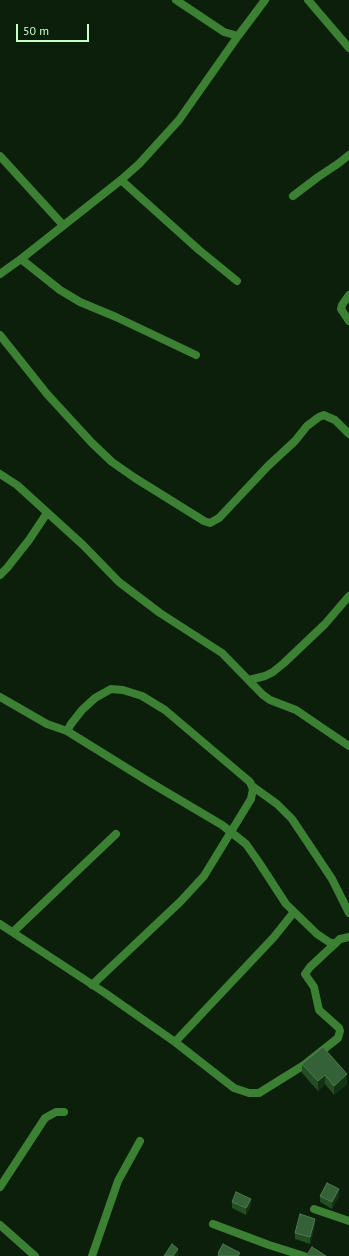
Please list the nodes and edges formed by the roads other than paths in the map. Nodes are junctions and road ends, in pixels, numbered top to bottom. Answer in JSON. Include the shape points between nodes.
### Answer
{"nodes":[{"id":1,"x":176,"y":0,"type":"edge"},
{"id":2,"x":266,"y":0,"type":"edge"},
{"id":3,"x":308,"y":0,"type":"edge"},
{"id":4,"x":238,"y":36,"type":"junction"},
{"id":5,"x":349,"y":48,"type":"edge"},
{"id":6,"x":349,"y":155,"type":"edge"},
{"id":7,"x":0,"y":156,"type":"edge"},
{"id":8,"x":121,"y":180,"type":"junction"},
{"id":9,"x":294,"y":196,"type":"dead end"},
{"id":10,"x":63,"y":225,"type":"junction"},
{"id":11,"x":21,"y":259,"type":"junction"},
{"id":12,"x":0,"y":274,"type":"edge"},
{"id":13,"x":237,"y":281,"type":"dead end"},
{"id":14,"x":349,"y":295,"type":"edge"},
{"id":15,"x":349,"y":321,"type":"edge"},
{"id":16,"x":0,"y":335,"type":"edge"},
{"id":17,"x":196,"y":355,"type":"dead end"},
{"id":18,"x":349,"y":434,"type":"edge"},
{"id":19,"x":0,"y":474,"type":"edge"},
{"id":20,"x":48,"y":513,"type":"junction"},
{"id":21,"x":0,"y":576,"type":"edge"},
{"id":22,"x":349,"y":596,"type":"edge"},
{"id":23,"x":249,"y":680,"type":"junction"},
{"id":24,"x":0,"y":696,"type":"edge"},
{"id":25,"x":67,"y":731,"type":"junction"},
{"id":26,"x":349,"y":735,"type":"edge"},
{"id":27,"x":346,"y":744,"type":"edge"},
{"id":28,"x":252,"y":786,"type":"junction"},
{"id":29,"x":231,"y":832,"type":"junction"},
{"id":30,"x":116,"y":834,"type":"dead end"},
{"id":31,"x":294,"y":912,"type":"junction"},
{"id":32,"x":349,"y":913,"type":"edge"},
{"id":33,"x":0,"y":924,"type":"edge"},
{"id":34,"x":13,"y":932,"type":"junction"},
{"id":35,"x":349,"y":937,"type":"edge"},
{"id":36,"x":334,"y":944,"type":"junction"},
{"id":37,"x":92,"y":985,"type":"junction"},
{"id":38,"x":175,"y":1042,"type":"junction"},
{"id":39,"x":64,"y":1112,"type":"dead end"},
{"id":40,"x":140,"y":1141,"type":"dead end"},
{"id":41,"x":0,"y":1187,"type":"edge"},
{"id":42,"x":314,"y":1209,"type":"dead end"},
{"id":43,"x":349,"y":1221,"type":"edge"},
{"id":44,"x":213,"y":1224,"type":"dead end"},
{"id":45,"x":0,"y":1225,"type":"edge"},
{"id":46,"x":35,"y":1256,"type":"edge"},
{"id":47,"x":92,"y":1256,"type":"edge"},
{"id":48,"x":304,"y":1256,"type":"edge"}],
"edges":[{"from":1,"to":4,"type":"street","via":[[224,32]]},
{"from":2,"to":4,"type":"street"},
{"from":3,"to":5,"type":"street"},
{"from":4,"to":8,"type":"street","via":[[179,120]]},
{"from":6,"to":9,"type":"street"},
{"from":7,"to":10,"type":"street"},
{"from":8,"to":10,"type":"street"},
{"from":8,"to":13,"type":"street"},
{"from":10,"to":11,"type":"street"},
{"from":11,"to":12,"type":"street"},
{"from":11,"to":17,"type":"street","via":[[60,290],[80,302]]},
{"from":14,"to":15,"type":"street","via":[[341,309]]},
{"from":16,"to":18,"type":"street","via":[[47,394],[107,457],[135,478],[210,523],[219,518],[319,416],[324,415],[335,420]]},
{"from":19,"to":20,"type":"street"},
{"from":20,"to":21,"type":"street"},
{"from":20,"to":23,"type":"street","via":[[119,582],[160,613],[222,653]]},
{"from":22,"to":23,"type":"street","via":[[325,624],[284,663],[265,676]]},
{"from":23,"to":27,"type":"street","via":[[263,696],[296,710]]},
{"from":24,"to":25,"type":"street","via":[[47,724]]},
{"from":25,"to":28,"type":"street","via":[[78,714],[96,698],[111,689],[123,690],[142,696],[165,710]]},
{"from":25,"to":29,"type":"street"},
{"from":26,"to":27,"type":"street"},
{"from":28,"to":29,"type":"street","via":[[251,799]]},
{"from":28,"to":32,"type":"street","via":[[277,804],[292,819],[332,879]]},
{"from":29,"to":31,"type":"street","via":[[246,844]]},
{"from":29,"to":37,"type":"street","via":[[204,876]]},
{"from":30,"to":34,"type":"street"},
{"from":31,"to":36,"type":"street","via":[[317,934]]},
{"from":31,"to":38,"type":"street"},
{"from":33,"to":34,"type":"street"},
{"from":34,"to":37,"type":"street"},
{"from":35,"to":36,"type":"street"},
{"from":36,"to":38,"type":"street","via":[[306,971],[306,974],[314,987],[319,1010],[339,1028],[338,1038],[304,1065],[259,1093],[234,1088]]},
{"from":37,"to":38,"type":"street"},
{"from":39,"to":41,"type":"street","via":[[56,1112],[45,1118]]},
{"from":40,"to":47,"type":"street","via":[[118,1181]]},
{"from":42,"to":43,"type":"street"},
{"from":44,"to":48,"type":"street"},
{"from":45,"to":46,"type":"street"}]}
